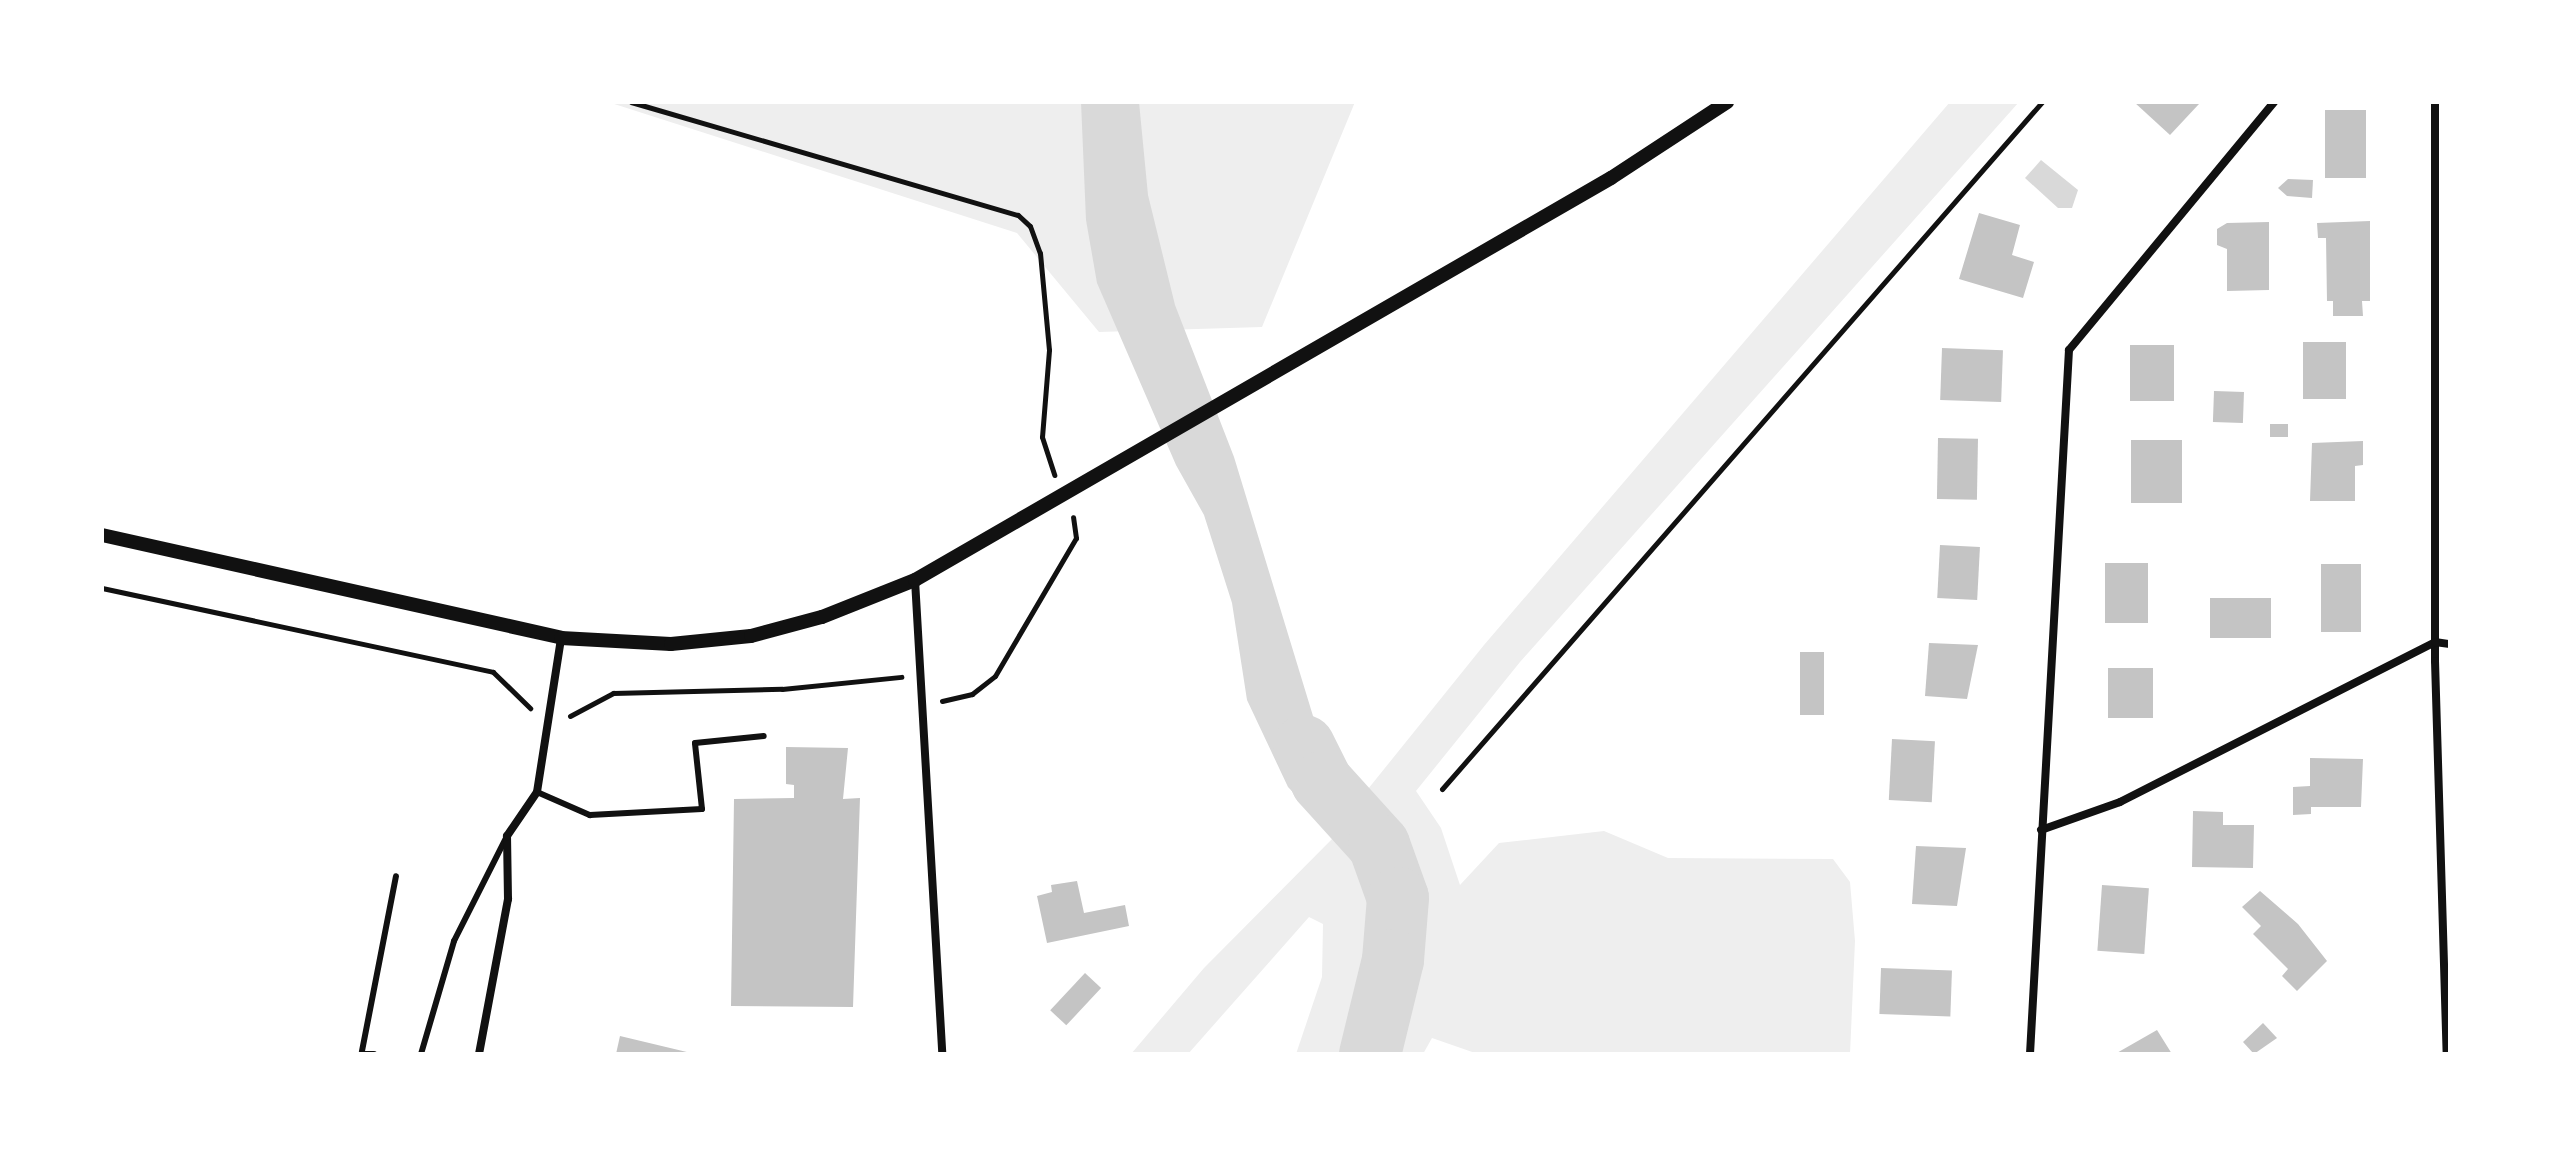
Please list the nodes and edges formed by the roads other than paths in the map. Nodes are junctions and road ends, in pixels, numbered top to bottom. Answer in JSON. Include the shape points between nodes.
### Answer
{"nodes":[{"id":1,"x":1727,"y":102,"type":"edge"},
{"id":2,"x":2274,"y":102,"type":"edge"},
{"id":3,"x":2435,"y":102,"type":"edge"},
{"id":4,"x":102,"y":535,"type":"edge"},
{"id":5,"x":915,"y":580,"type":"junction"},
{"id":6,"x":561,"y":638,"type":"junction"},
{"id":7,"x":2435,"y":642,"type":"junction"},
{"id":8,"x":2450,"y":644,"type":"edge"},
{"id":9,"x":764,"y":736,"type":"dead end"},
{"id":10,"x":537,"y":792,"type":"junction"},
{"id":11,"x":2041,"y":830,"type":"junction"},
{"id":12,"x":507,"y":836,"type":"junction"},
{"id":13,"x":396,"y":876,"type":"dead end"},
{"id":14,"x":362,"y":1053,"type":"edge"},
{"id":15,"x":374,"y":1054,"type":"edge"},
{"id":16,"x":421,"y":1054,"type":"edge"},
{"id":17,"x":479,"y":1054,"type":"edge"},
{"id":18,"x":942,"y":1054,"type":"edge"},
{"id":19,"x":2030,"y":1054,"type":"edge"},
{"id":20,"x":2447,"y":1054,"type":"edge"}],
"edges":[{"from":1,"to":5,"type":"street","via":[[1611,178]]},
{"from":2,"to":11,"type":"street","via":[[2069,350]]},
{"from":3,"to":7,"type":"street"},
{"from":4,"to":6,"type":"street"},
{"from":5,"to":6,"type":"street","via":[[822,617],[751,636],[671,644]]},
{"from":5,"to":18,"type":"street"},
{"from":6,"to":10,"type":"street"},
{"from":7,"to":8,"type":"street"},
{"from":7,"to":11,"type":"street","via":[[2120,802]]},
{"from":7,"to":20,"type":"street"},
{"from":9,"to":10,"type":"lane","via":[[695,743],[702,809],[590,815]]},
{"from":10,"to":12,"type":"street"},
{"from":11,"to":19,"type":"street"},
{"from":12,"to":16,"type":"lane","via":[[454,941]]},
{"from":12,"to":17,"type":"street","via":[[508,899]]},
{"from":13,"to":14,"type":"lane"},
{"from":14,"to":15,"type":"lane"}]}
